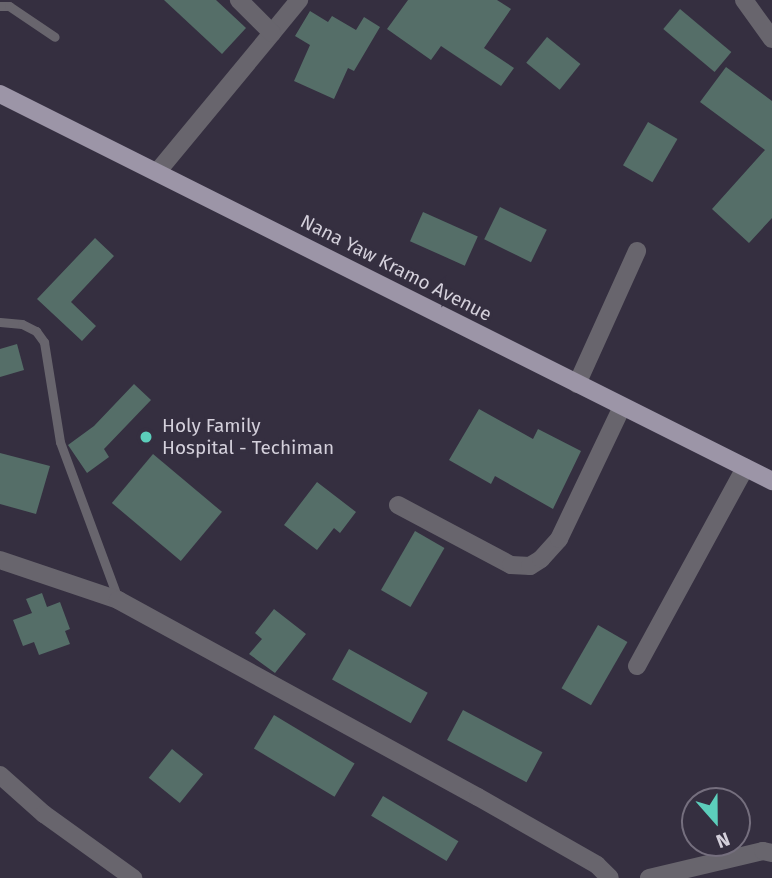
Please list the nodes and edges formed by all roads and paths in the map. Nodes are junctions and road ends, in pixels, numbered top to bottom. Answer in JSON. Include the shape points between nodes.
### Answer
{"nodes":[{"id":1,"x":239,"y":0,"type":"edge"},
{"id":2,"x":299,"y":0,"type":"edge"},
{"id":3,"x":744,"y":0,"type":"edge"},
{"id":4,"x":0,"y":6,"type":"edge"},
{"id":5,"x":272,"y":33,"type":"junction"},
{"id":6,"x":55,"y":37,"type":"dead end"},
{"id":7,"x":772,"y":39,"type":"edge"},
{"id":8,"x":0,"y":94,"type":"edge"},
{"id":9,"x":158,"y":171,"type":"junction"},
{"id":10,"x":638,"y":251,"type":"dead end"},
{"id":11,"x":0,"y":323,"type":"edge"},
{"id":12,"x":578,"y":384,"type":"junction"},
{"id":13,"x":622,"y":407,"type":"junction"},
{"id":14,"x":745,"y":468,"type":"junction"},
{"id":15,"x":772,"y":481,"type":"edge"},
{"id":16,"x":398,"y":505,"type":"dead end"},
{"id":17,"x":0,"y":559,"type":"edge"},
{"id":18,"x":118,"y":600,"type":"junction"},
{"id":19,"x":637,"y":666,"type":"dead end"},
{"id":20,"x":0,"y":775,"type":"edge"},
{"id":21,"x":772,"y":853,"type":"edge"},
{"id":22,"x":133,"y":878,"type":"edge"},
{"id":23,"x":610,"y":878,"type":"edge"},
{"id":24,"x":649,"y":878,"type":"edge"}],
"edges":[{"from":1,"to":5,"type":"street"},
{"from":2,"to":5,"type":"street"},
{"from":3,"to":7,"type":"street"},
{"from":4,"to":6,"type":"lane","via":[[9,6]]},
{"from":5,"to":9,"type":"street"},
{"from":8,"to":9,"type":"main road","name":"Nana Yaw Kramo Avenue"},
{"from":9,"to":12,"type":"main road","name":"Nana Yaw Kramo Avenue"},
{"from":10,"to":12,"type":"street"},
{"from":11,"to":18,"type":"lane","via":[[22,324],[44,342],[60,442]]},
{"from":12,"to":13,"type":"main road","name":"Nana Yaw Kramo Avenue"},
{"from":13,"to":14,"type":"main road","name":"Nana Yaw Kramo Avenue"},
{"from":13,"to":16,"type":"street","via":[[559,539],[530,566],[511,565]]},
{"from":14,"to":15,"type":"main road","name":"Nana Yaw Kramo Avenue"},
{"from":14,"to":19,"type":"street"},
{"from":17,"to":18,"type":"street"},
{"from":18,"to":23,"type":"street","via":[[478,797],[597,865]]},
{"from":20,"to":22,"type":"street","via":[[44,814]]},
{"from":21,"to":24,"type":"street","via":[[763,851]]}]}
